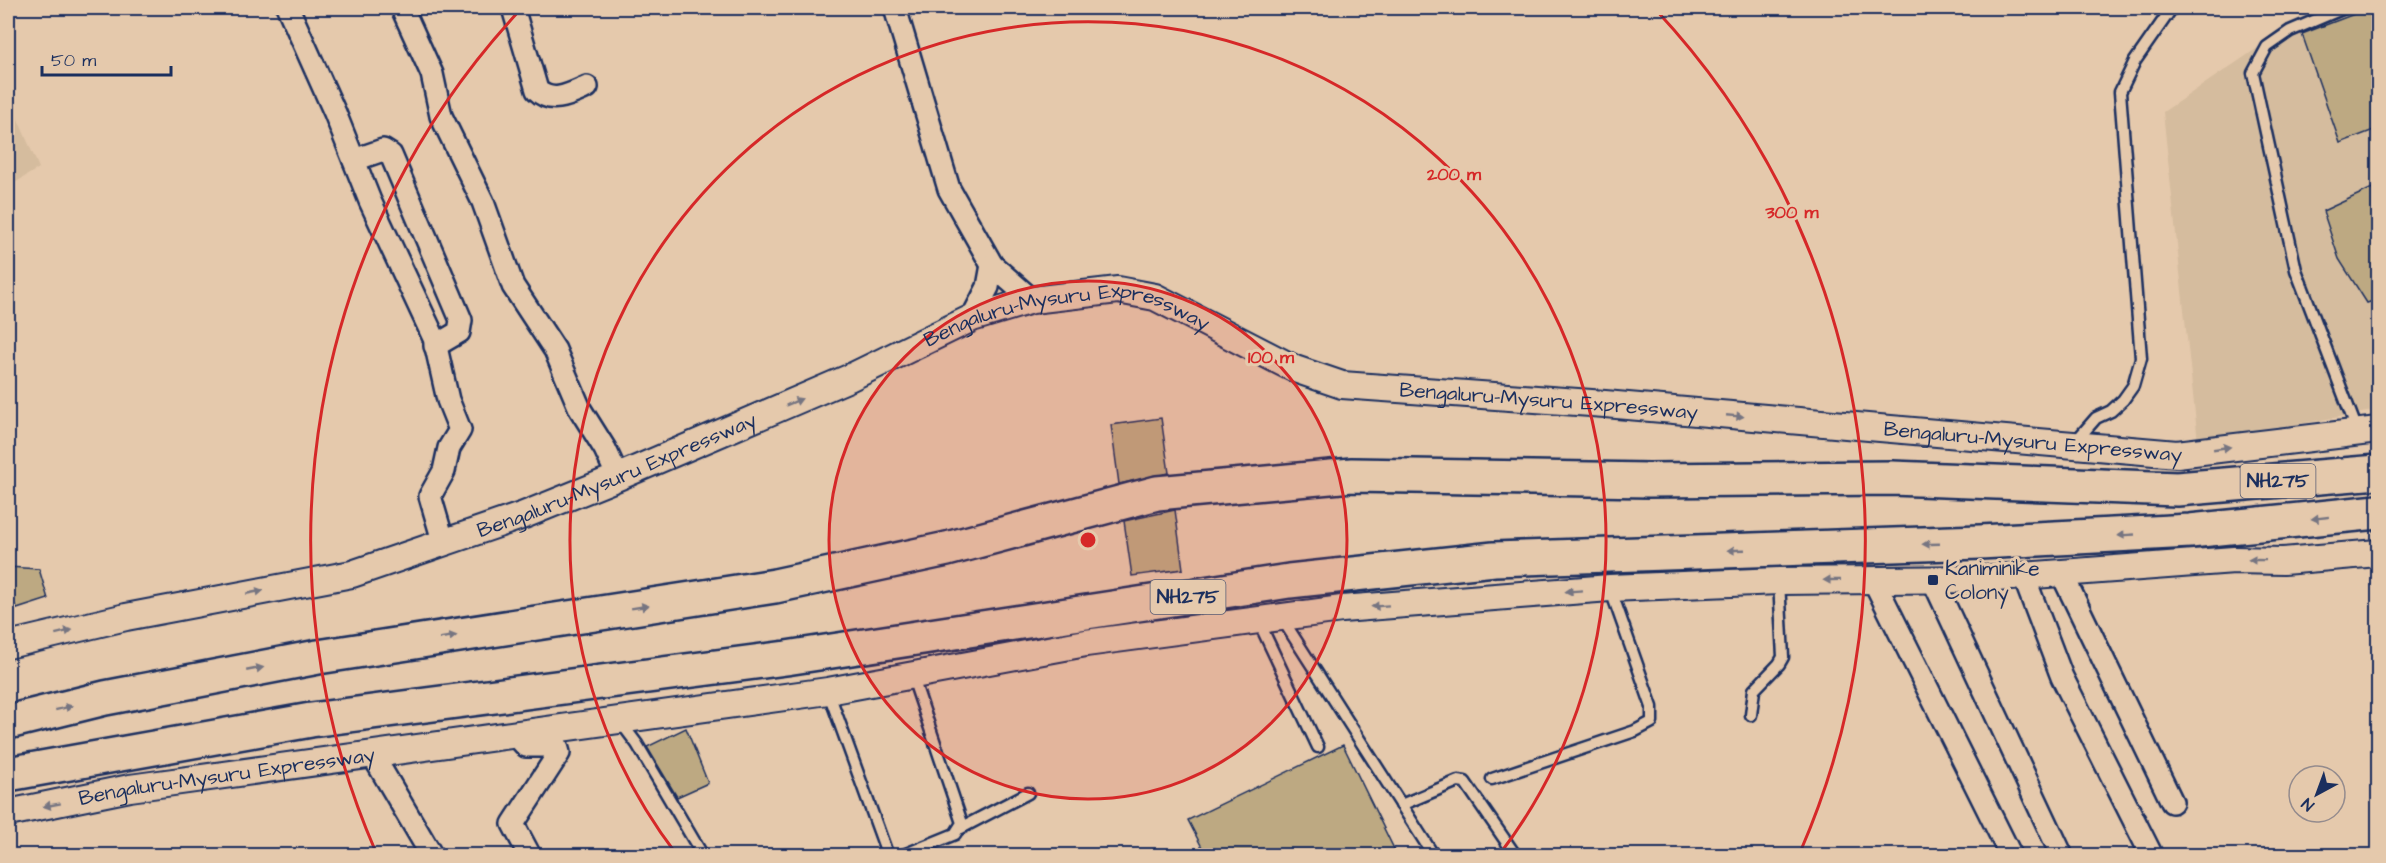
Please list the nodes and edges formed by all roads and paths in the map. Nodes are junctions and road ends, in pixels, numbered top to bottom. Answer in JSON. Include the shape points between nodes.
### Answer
{"nodes":[{"id":1,"x":288,"y":8,"type":"edge"},
{"id":2,"x":402,"y":8,"type":"edge"},
{"id":3,"x":513,"y":8,"type":"edge"},
{"id":4,"x":895,"y":8,"type":"edge"},
{"id":5,"x":2172,"y":8,"type":"edge"},
{"id":6,"x":2344,"y":8,"type":"edge"},
{"id":7,"x":587,"y":87,"type":"dead end"},
{"id":8,"x":354,"y":160,"type":"junction"},
{"id":9,"x":992,"y":265,"type":"junction"},
{"id":10,"x":1032,"y":300,"type":"junction"},
{"id":11,"x":972,"y":318,"type":"junction"},
{"id":12,"x":435,"y":346,"type":"junction"},
{"id":13,"x":2368,"y":430,"type":"edge"},
{"id":14,"x":2073,"y":445,"type":"junction"},
{"id":15,"x":2379,"y":472,"type":"edge"},
{"id":16,"x":618,"y":477,"type":"junction"},
{"id":17,"x":2379,"y":512,"type":"edge"},
{"id":18,"x":444,"y":544,"type":"junction"},
{"id":19,"x":2379,"y":553,"type":"edge"},
{"id":20,"x":2062,"y":574,"type":"junction"},
{"id":21,"x":2024,"y":577,"type":"junction"},
{"id":22,"x":1873,"y":579,"type":"junction"},
{"id":23,"x":1933,"y":580,"type":"junction"},
{"id":24,"x":1779,"y":581,"type":"junction"},
{"id":25,"x":1610,"y":588,"type":"junction"},
{"id":26,"x":1270,"y":618,"type":"junction"},
{"id":27,"x":9,"y":642,"type":"edge"},
{"id":28,"x":912,"y":675,"type":"junction"},
{"id":29,"x":828,"y":691,"type":"junction"},
{"id":30,"x":1751,"y":715,"type":"dead end"},
{"id":31,"x":619,"y":720,"type":"junction"},
{"id":32,"x":8,"y":722,"type":"edge"},
{"id":33,"x":515,"y":734,"type":"junction"},
{"id":34,"x":1318,"y":747,"type":"dead end"},
{"id":35,"x":372,"y":754,"type":"junction"},
{"id":36,"x":8,"y":774,"type":"edge"},
{"id":37,"x":1492,"y":778,"type":"dead end"},
{"id":38,"x":1028,"y":793,"type":"dead end"},
{"id":39,"x":2172,"y":802,"type":"dead end"},
{"id":40,"x":1401,"y":805,"type":"junction"},
{"id":41,"x":8,"y":813,"type":"edge"},
{"id":42,"x":961,"y":828,"type":"junction"},
{"id":43,"x":432,"y":855,"type":"edge"},
{"id":44,"x":530,"y":855,"type":"edge"},
{"id":45,"x":703,"y":855,"type":"edge"},
{"id":46,"x":888,"y":855,"type":"edge"},
{"id":47,"x":901,"y":855,"type":"edge"},
{"id":48,"x":1434,"y":855,"type":"edge"},
{"id":49,"x":1516,"y":855,"type":"edge"},
{"id":50,"x":2011,"y":855,"type":"edge"},
{"id":51,"x":2062,"y":855,"type":"edge"},
{"id":52,"x":2152,"y":855,"type":"edge"}],
"edges":[{"from":1,"to":8,"type":"street"},
{"from":2,"to":16,"type":"street","via":[[432,74],[441,116],[483,202],[513,286],[555,350],[580,409]]},
{"from":3,"to":7,"type":"street","via":[[537,90],[550,98]]},
{"from":4,"to":9,"type":"street","via":[[949,189]]},
{"from":5,"to":14,"type":"lane","via":[[2134,61],[2120,92],[2141,358],[2133,386],[2123,400],[2096,418]]},
{"from":6,"to":13,"type":"lane","via":[[2290,31],[2267,47],[2253,73],[2296,270]]},
{"from":8,"to":12,"type":"street"},
{"from":8,"to":12,"type":"street","via":[[383,150],[391,155],[461,320],[459,332]]},
{"from":9,"to":10,"type":"street"},
{"from":9,"to":11,"type":"street","via":[[988,287]]},
{"from":10,"to":11,"type":"street","name":"Bengaluru-Mysuru Expressway"},
{"from":10,"to":14,"type":"street","name":"Bengaluru-Mysuru Expressway","one_way":true,"via":[[1118,290],[1155,297],[1295,369],[1342,385]]},
{"from":16,"to":11,"type":"street","name":"Bengaluru-Mysuru Expressway","one_way":true,"via":[[849,378]]},
{"from":12,"to":18,"type":"street","via":[[460,430],[430,496]]},
{"from":14,"to":13,"type":"street","name":"Bengaluru-Mysuru Expressway","one_way":true,"via":[[2177,454]]},
{"from":32,"to":15,"type":"highway","name":"Bengaluru-Mysuru Expressway","number":"NH275","one_way":true,"via":[[105,698],[318,657],[775,586],[947,549],[1157,493],[1352,475],[1648,480],[1892,478],[2177,489]]},
{"from":16,"to":18,"type":"street","name":"Bengaluru-Mysuru Expressway"},
{"from":17,"to":36,"type":"highway","name":"Bengaluru-Mysuru Expressway","number":"NH275","one_way":true,"via":[[2190,531],[1494,559],[1289,581],[786,658],[311,720]]},
{"from":27,"to":18,"type":"street","name":"Bengaluru-Mysuru Expressway","one_way":true,"via":[[352,574]]},
{"from":19,"to":20,"type":"street","name":"Bengaluru-Mysuru Expressway","number":"NH275","one_way":true},
{"from":20,"to":21,"type":"street","name":"Bengaluru-Mysuru Expressway","number":"NH275"},
{"from":20,"to":39,"type":"street"},
{"from":21,"to":23,"type":"street","name":"Bengaluru-Mysuru Expressway","number":"NH275"},
{"from":21,"to":52,"type":"street","via":[[2062,677]]},
{"from":22,"to":23,"type":"street","name":"Bengaluru-Mysuru Expressway","number":"NH275"},
{"from":22,"to":24,"type":"street","name":"Bengaluru-Mysuru Expressway","number":"NH275","one_way":true},
{"from":22,"to":50,"type":"street"},
{"from":23,"to":51,"type":"street"},
{"from":24,"to":25,"type":"street","name":"Bengaluru-Mysuru Expressway","number":"NH275"},
{"from":24,"to":30,"type":"lane","via":[[1783,657],[1754,690]]},
{"from":25,"to":26,"type":"street","name":"Bengaluru-Mysuru Expressway","number":"NH275","one_way":true},
{"from":25,"to":37,"type":"lane","via":[[1652,707],[1652,722]]},
{"from":26,"to":28,"type":"street","name":"Bengaluru-Mysuru Expressway","number":"NH275","via":[[1086,643]]},
{"from":26,"to":34,"type":"lane"},
{"from":26,"to":40,"type":"lane"},
{"from":28,"to":29,"type":"street","name":"Bengaluru-Mysuru Expressway","number":"NH275"},
{"from":28,"to":42,"type":"lane"},
{"from":29,"to":31,"type":"street","name":"Bengaluru-Mysuru Expressway","number":"NH275"},
{"from":29,"to":46,"type":"lane"},
{"from":31,"to":33,"type":"street","name":"Bengaluru-Mysuru Expressway","number":"NH275"},
{"from":31,"to":45,"type":"lane"},
{"from":33,"to":35,"type":"street","name":"Bengaluru-Mysuru Expressway","number":"NH275"},
{"from":33,"to":44,"type":"street","via":[[526,746],[559,748],[513,824]]},
{"from":35,"to":41,"type":"street","name":"Bengaluru-Mysuru Expressway","number":"NH275","one_way":true,"via":[[130,788]]},
{"from":35,"to":43,"type":"street"},
{"from":38,"to":42,"type":"lane"},
{"from":40,"to":48,"type":"lane"},
{"from":40,"to":49,"type":"lane","via":[[1458,781],[1465,782]]},
{"from":42,"to":47,"type":"lane","via":[[955,834]]}]}
